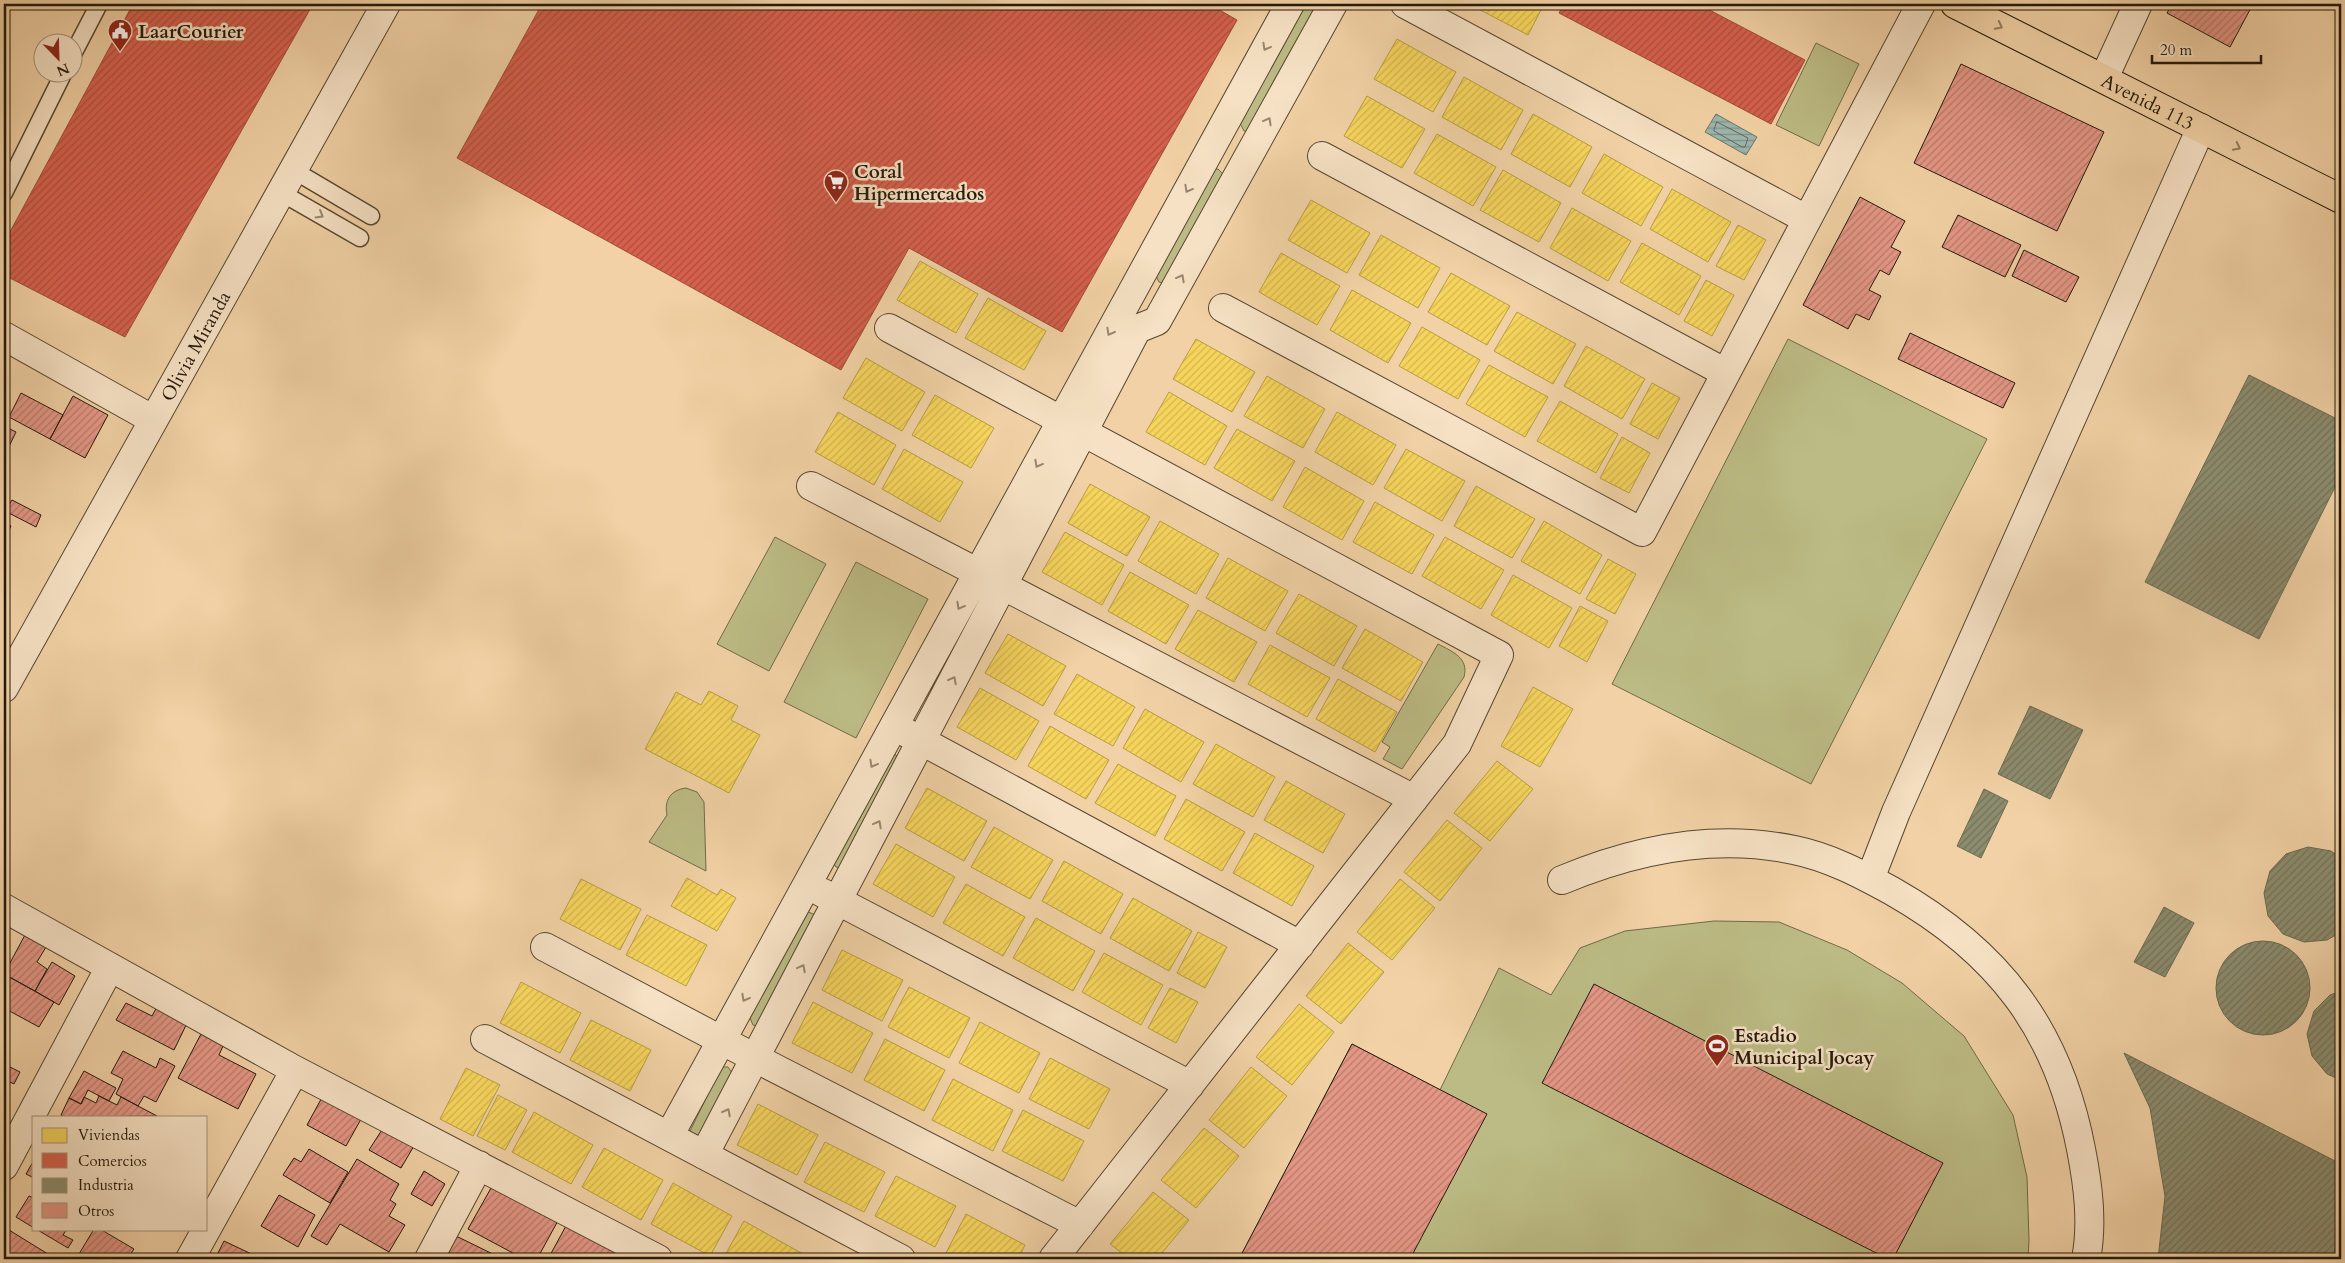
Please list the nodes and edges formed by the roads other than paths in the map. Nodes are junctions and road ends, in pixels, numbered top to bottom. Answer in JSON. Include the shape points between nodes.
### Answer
{"nodes":[{"id":1,"x":99,"y":4,"type":"edge"},
{"id":2,"x":386,"y":4,"type":"edge"},
{"id":3,"x":1290,"y":4,"type":"edge"},
{"id":4,"x":1334,"y":4,"type":"edge"},
{"id":5,"x":1405,"y":4,"type":"edge"},
{"id":6,"x":1921,"y":4,"type":"edge"},
{"id":7,"x":1955,"y":4,"type":"edge"},
{"id":8,"x":2138,"y":4,"type":"edge"},
{"id":9,"x":82,"y":37,"type":"edge"},
{"id":10,"x":2104,"y":78,"type":"junction"},
{"id":11,"x":59,"y":82,"type":"edge"},
{"id":12,"x":2201,"y":128,"type":"junction"},
{"id":13,"x":1214,"y":143,"type":"junction"},
{"id":14,"x":1322,"y":156,"type":"dead end"},
{"id":15,"x":1247,"y":159,"type":"junction"},
{"id":16,"x":287,"y":181,"type":"junction"},
{"id":17,"x":4,"y":193,"type":"edge"},
{"id":18,"x":2341,"y":199,"type":"edge"},
{"id":19,"x":371,"y":216,"type":"dead end"},
{"id":20,"x":1806,"y":219,"type":"junction"},
{"id":21,"x":360,"y":238,"type":"dead end"},
{"id":22,"x":1224,"y":308,"type":"dead end"},
{"id":23,"x":889,"y":328,"type":"dead end"},
{"id":24,"x":4,"y":336,"type":"edge"},
{"id":25,"x":1726,"y":373,"type":"junction"},
{"id":26,"x":152,"y":419,"type":"junction"},
{"id":27,"x":1073,"y":426,"type":"junction"},
{"id":28,"x":811,"y":486,"type":"dead end"},
{"id":29,"x":978,"y":573,"type":"junction"},
{"id":30,"x":1003,"y":585,"type":"junction"},
{"id":31,"x":4,"y":688,"type":"edge"},
{"id":32,"x":894,"y":725,"type":"junction"},
{"id":33,"x":921,"y":741,"type":"junction"},
{"id":34,"x":1414,"y":799,"type":"junction"},
{"id":35,"x":1870,"y":879,"type":"junction"},
{"id":36,"x":1562,"y":880,"type":"dead end"},
{"id":37,"x":807,"y":885,"type":"junction"},
{"id":38,"x":838,"y":900,"type":"junction"},
{"id":39,"x":4,"y":908,"type":"edge"},
{"id":40,"x":1300,"y":945,"type":"junction"},
{"id":41,"x":546,"y":946,"type":"dead end"},
{"id":42,"x":110,"y":967,"type":"junction"},
{"id":43,"x":485,"y":1039,"type":"dead end"},
{"id":44,"x":722,"y":1040,"type":"junction"},
{"id":45,"x":755,"y":1058,"type":"junction"},
{"id":46,"x":295,"y":1070,"type":"junction"},
{"id":47,"x":1190,"y":1085,"type":"junction"},
{"id":48,"x":669,"y":1136,"type":"junction"},
{"id":49,"x":704,"y":1155,"type":"junction"},
{"id":50,"x":479,"y":1165,"type":"junction"},
{"id":51,"x":4,"y":1166,"type":"edge"},
{"id":52,"x":1080,"y":1225,"type":"junction"},
{"id":53,"x":208,"y":1227,"type":"edge"},
{"id":54,"x":206,"y":1230,"type":"edge"},
{"id":55,"x":190,"y":1259,"type":"edge"},
{"id":56,"x":429,"y":1259,"type":"edge"},
{"id":57,"x":658,"y":1259,"type":"edge"},
{"id":58,"x":901,"y":1259,"type":"edge"},
{"id":59,"x":1053,"y":1259,"type":"edge"},
{"id":60,"x":2086,"y":1259,"type":"edge"}],
"edges":[{"from":1,"to":9,"type":"lane"},
{"from":2,"to":16,"type":"street","name":"Olivia Miranda"},
{"from":3,"to":13,"type":"street","one_way":true},
{"from":15,"to":4,"type":"street","one_way":true},
{"from":5,"to":20,"type":"street"},
{"from":6,"to":20,"type":"street"},
{"from":7,"to":10,"type":"main road","name":"Avenida 113","one_way":true},
{"from":8,"to":10,"type":"street"},
{"from":10,"to":12,"type":"main road","name":"Avenida 113"},
{"from":11,"to":17,"type":"lane"},
{"from":12,"to":18,"type":"main road","name":"Avenida 113","one_way":true},
{"from":12,"to":35,"type":"street","via":[[1900,803]]},
{"from":13,"to":15,"type":"street"},
{"from":13,"to":27,"type":"street","one_way":true},
{"from":14,"to":25,"type":"street"},
{"from":27,"to":15,"type":"street","one_way":true,"via":[[1137,329],[1157,321]]},
{"from":16,"to":19,"type":"lane"},
{"from":16,"to":21,"type":"lane","one_way":true},
{"from":16,"to":26,"type":"street","name":"Olivia Miranda"},
{"from":20,"to":25,"type":"street"},
{"from":22,"to":25,"type":"street","via":[[1642,532]]},
{"from":23,"to":27,"type":"street"},
{"from":24,"to":26,"type":"street"},
{"from":26,"to":31,"type":"street","name":"Olivia Miranda"},
{"from":27,"to":29,"type":"street","one_way":true},
{"from":27,"to":30,"type":"street"},
{"from":27,"to":34,"type":"street","via":[[1499,655],[1457,744]]},
{"from":28,"to":29,"type":"street"},
{"from":29,"to":30,"type":"street"},
{"from":29,"to":32,"type":"street","one_way":true},
{"from":33,"to":30,"type":"street","one_way":true},
{"from":30,"to":34,"type":"street"},
{"from":32,"to":33,"type":"street"},
{"from":32,"to":37,"type":"street","one_way":true},
{"from":38,"to":33,"type":"street","one_way":true},
{"from":33,"to":40,"type":"street"},
{"from":34,"to":40,"type":"street"},
{"from":35,"to":36,"type":"street","via":[[1835,862],[1794,850],[1755,844],[1715,843],[1637,853]]},
{"from":35,"to":60,"type":"street","via":[[1923,909],[1977,951],[2020,998],[2047,1043],[2066,1086],[2088,1185],[2089,1245]]},
{"from":37,"to":38,"type":"street"},
{"from":37,"to":44,"type":"street","one_way":true},
{"from":45,"to":38,"type":"street","one_way":true},
{"from":38,"to":47,"type":"street"},
{"from":39,"to":42,"type":"street"},
{"from":40,"to":47,"type":"street"},
{"from":41,"to":44,"type":"street"},
{"from":42,"to":46,"type":"street"},
{"from":42,"to":51,"type":"street"},
{"from":43,"to":48,"type":"street"},
{"from":44,"to":45,"type":"street"},
{"from":44,"to":48,"type":"street"},
{"from":49,"to":45,"type":"street","one_way":true},
{"from":45,"to":52,"type":"street"},
{"from":46,"to":50,"type":"street"},
{"from":46,"to":53,"type":"street"},
{"from":47,"to":52,"type":"street"},
{"from":48,"to":49,"type":"street"},
{"from":49,"to":58,"type":"street"},
{"from":50,"to":56,"type":"street"},
{"from":50,"to":57,"type":"street"},
{"from":52,"to":59,"type":"street"},
{"from":54,"to":55,"type":"street"}]}
